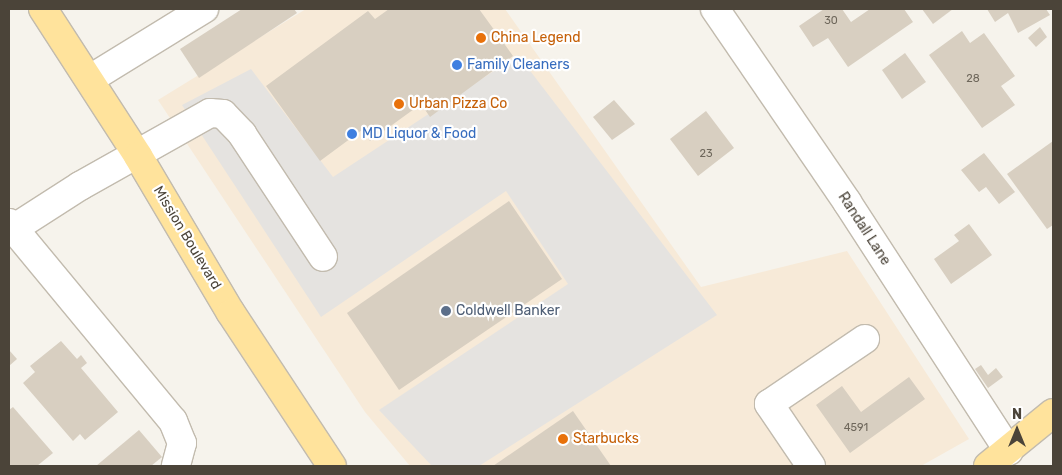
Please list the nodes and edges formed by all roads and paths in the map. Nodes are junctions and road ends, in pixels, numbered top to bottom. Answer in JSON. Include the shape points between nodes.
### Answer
{"nodes":[{"id":1,"x":43,"y":9,"type":"edge"},
{"id":2,"x":204,"y":9,"type":"edge"},
{"id":3,"x":716,"y":9,"type":"edge"},
{"id":4,"x":90,"y":79,"type":"junction"},
{"id":5,"x":138,"y":156,"type":"junction"},
{"id":6,"x":11,"y":226,"type":"edge"},
{"id":7,"x":323,"y":257,"type":"dead end"},
{"id":8,"x":865,"y":339,"type":"dead end"},
{"id":9,"x":1053,"y":413,"type":"edge"},
{"id":10,"x":999,"y":459,"type":"edge"},
{"id":11,"x":176,"y":466,"type":"edge"},
{"id":12,"x":331,"y":466,"type":"edge"},
{"id":13,"x":811,"y":466,"type":"edge"}],
"edges":[{"from":1,"to":4,"type":"main road","name":"Mission Boulevard"},
{"from":2,"to":4,"type":"street"},
{"from":3,"to":10,"type":"street","name":"Randall Lane","via":[[847,202]]},
{"from":4,"to":5,"type":"main road","name":"Mission Boulevard"},
{"from":5,"to":6,"type":"street"},
{"from":5,"to":7,"type":"street","via":[[210,113],[223,114],[242,134]]},
{"from":5,"to":12,"type":"main road","name":"Mission Boulevard","via":[[231,314]]},
{"from":6,"to":11,"type":"street","via":[[173,421],[182,443]]},
{"from":8,"to":13,"type":"street","via":[[768,404]]},
{"from":9,"to":10,"type":"main road"}]}
